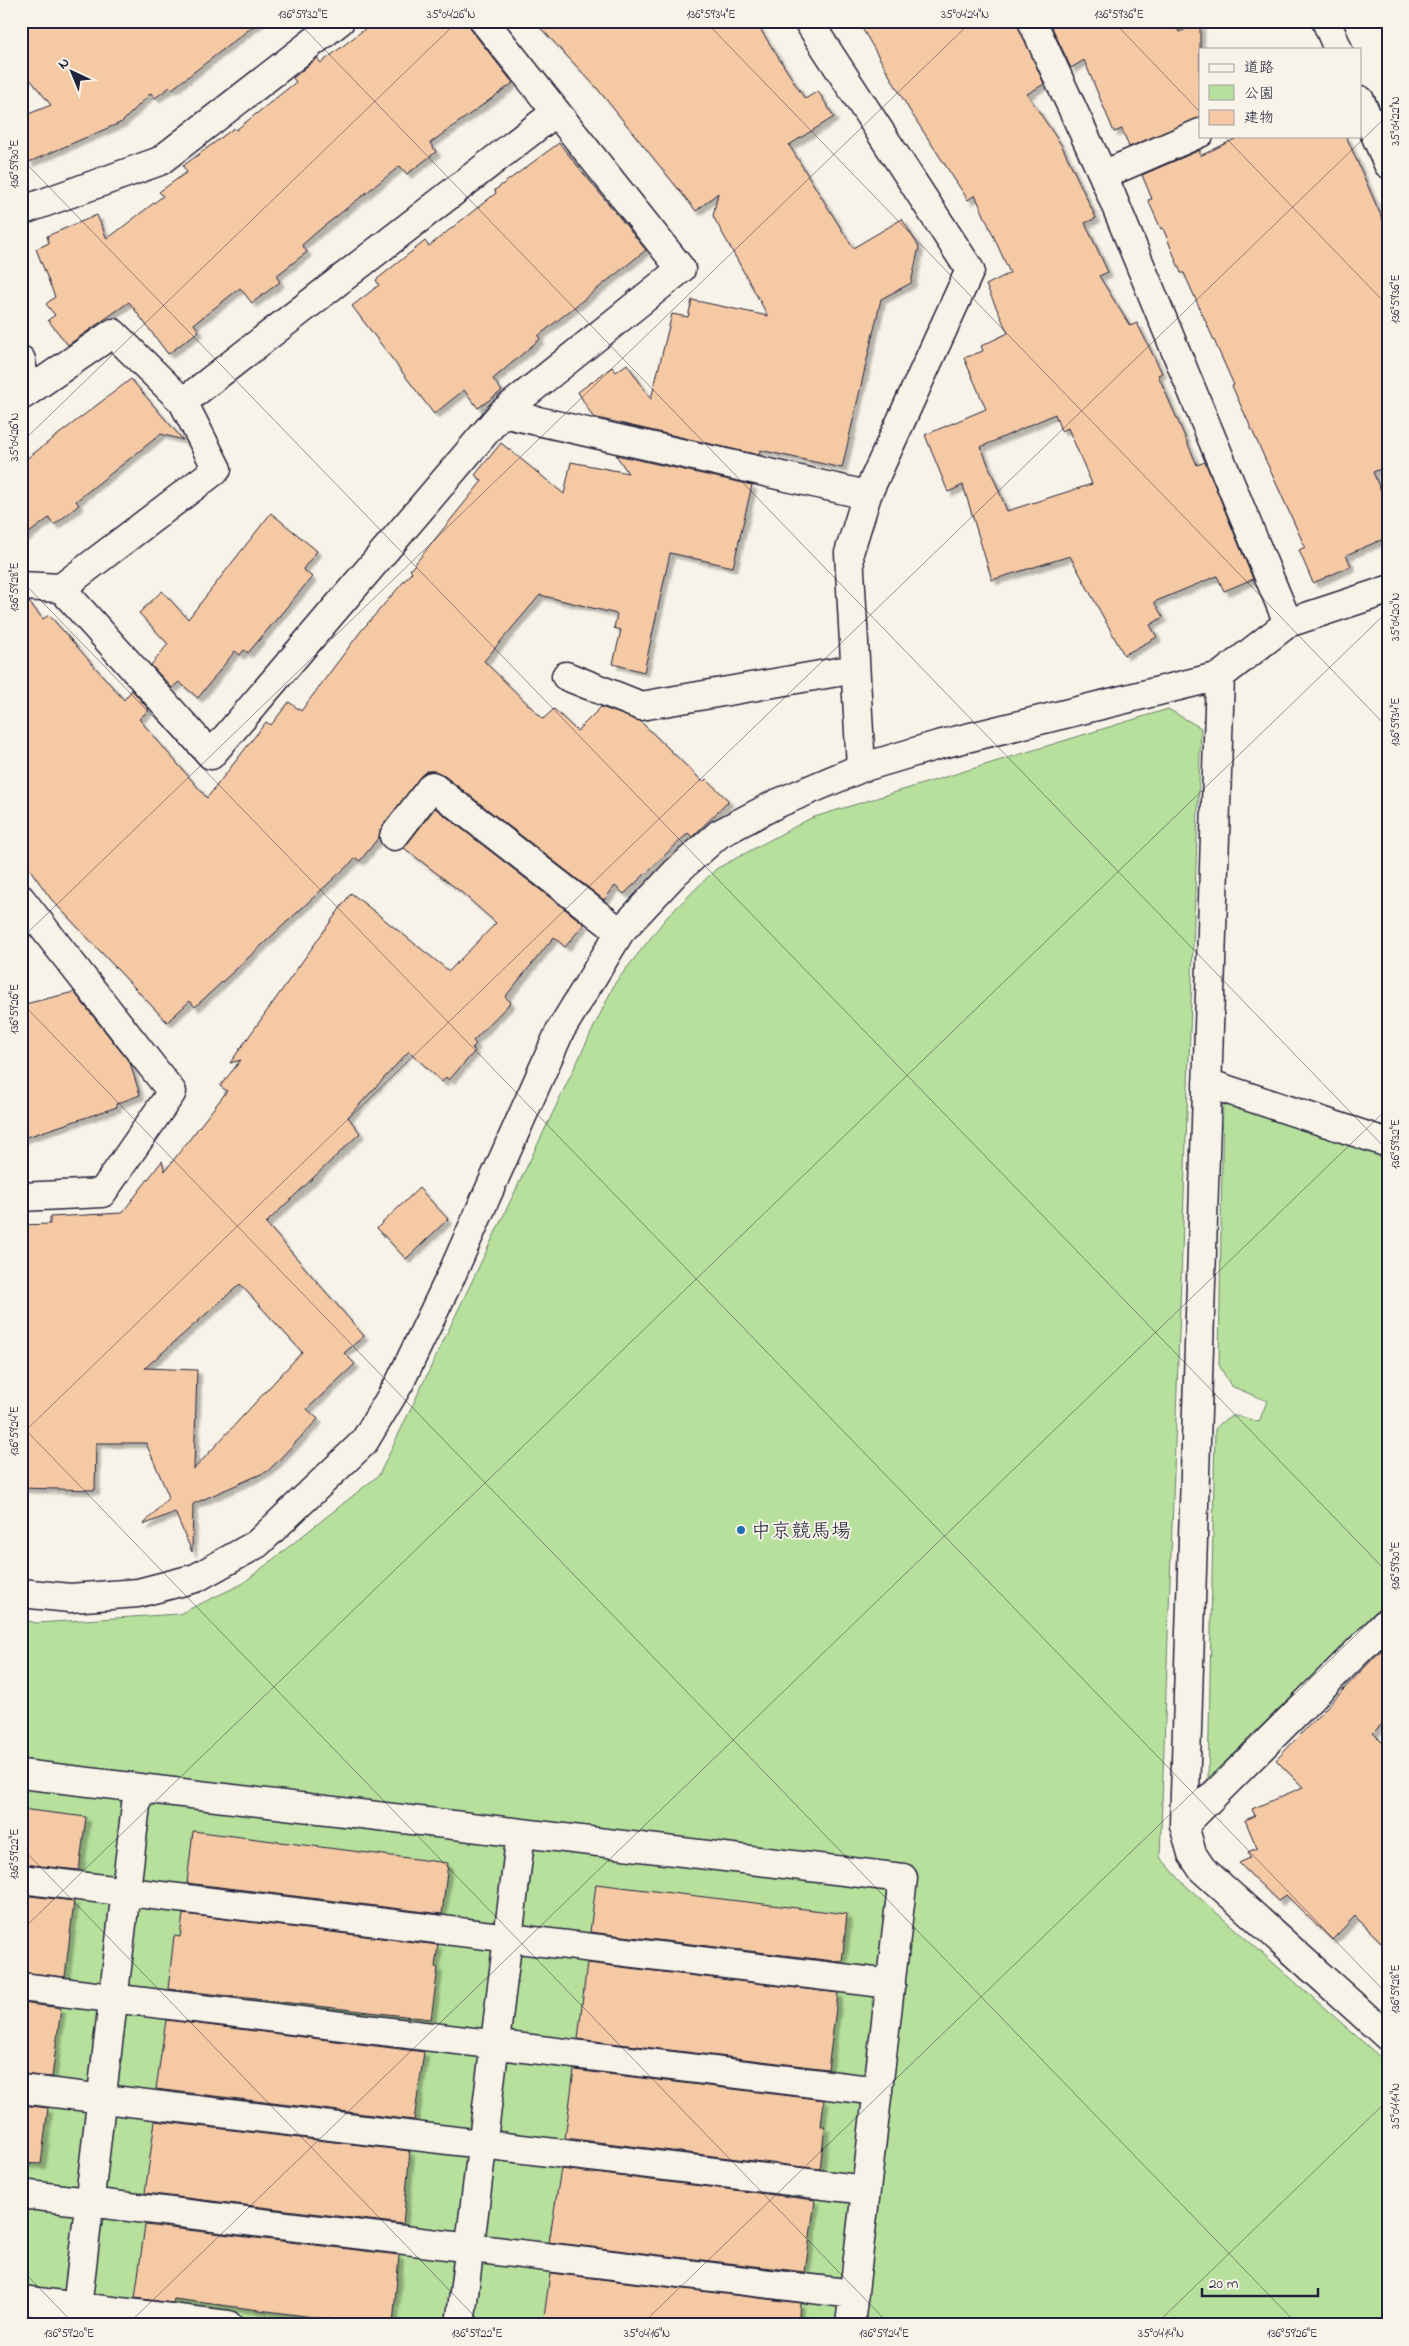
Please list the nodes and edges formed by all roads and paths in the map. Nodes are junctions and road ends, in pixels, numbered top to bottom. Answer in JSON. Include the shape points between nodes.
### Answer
{"nodes":[{"id":1,"x":340,"y":21,"type":"edge"},
{"id":2,"x":484,"y":21,"type":"edge"},
{"id":3,"x":808,"y":21,"type":"edge"},
{"id":4,"x":1032,"y":21,"type":"edge"},
{"id":5,"x":1326,"y":21,"type":"edge"},
{"id":6,"x":1338,"y":48,"type":"edge"},
{"id":7,"x":1362,"y":105,"type":"edge"},
{"id":8,"x":556,"y":112,"type":"junction"},
{"id":9,"x":1199,"y":133,"type":"edge"},
{"id":10,"x":1388,"y":164,"type":"edge"},
{"id":11,"x":1103,"y":175,"type":"junction"},
{"id":12,"x":21,"y":211,"type":"edge"},
{"id":13,"x":21,"y":360,"type":"edge"},
{"id":14,"x":24,"y":394,"type":"edge"},
{"id":15,"x":183,"y":402,"type":"junction"},
{"id":16,"x":502,"y":413,"type":"junction"},
{"id":17,"x":867,"y":495,"type":"junction"},
{"id":18,"x":21,"y":586,"type":"edge"},
{"id":19,"x":61,"y":588,"type":"junction"},
{"id":20,"x":1388,"y":590,"type":"edge"},
{"id":21,"x":1288,"y":623,"type":"junction"},
{"id":22,"x":855,"y":669,"type":"junction"},
{"id":23,"x":566,"y":676,"type":"dead end"},
{"id":24,"x":1220,"y":676,"type":"junction"},
{"id":25,"x":861,"y":768,"type":"junction"},
{"id":26,"x":394,"y":836,"type":"dead end"},
{"id":27,"x":21,"y":900,"type":"edge"},
{"id":28,"x":620,"y":932,"type":"junction"},
{"id":29,"x":1207,"y":1083,"type":"junction"},
{"id":30,"x":1388,"y":1143,"type":"edge"},
{"id":31,"x":21,"y":1197,"type":"edge"},
{"id":32,"x":21,"y":1593,"type":"edge"},
{"id":33,"x":1388,"y":1621,"type":"edge"},
{"id":34,"x":21,"y":1774,"type":"edge"},
{"id":35,"x":138,"y":1788,"type":"junction"},
{"id":36,"x":1184,"y":1825,"type":"junction"},
{"id":37,"x":520,"y":1833,"type":"junction"},
{"id":38,"x":21,"y":1879,"type":"edge"},
{"id":39,"x":126,"y":1892,"type":"junction"},
{"id":40,"x":508,"y":1938,"type":"junction"},
{"id":41,"x":891,"y":1984,"type":"junction"},
{"id":42,"x":21,"y":1987,"type":"edge"},
{"id":43,"x":114,"y":1998,"type":"junction"},
{"id":44,"x":1386,"y":2033,"type":"edge"},
{"id":45,"x":495,"y":2044,"type":"junction"},
{"id":46,"x":21,"y":2089,"type":"edge"},
{"id":47,"x":878,"y":2091,"type":"junction"},
{"id":48,"x":102,"y":2099,"type":"junction"},
{"id":49,"x":482,"y":2144,"type":"junction"},
{"id":50,"x":866,"y":2190,"type":"junction"},
{"id":51,"x":21,"y":2194,"type":"edge"},
{"id":52,"x":90,"y":2203,"type":"junction"},
{"id":53,"x":470,"y":2248,"type":"junction"},
{"id":54,"x":854,"y":2294,"type":"junction"},
{"id":55,"x":21,"y":2300,"type":"edge"},
{"id":56,"x":76,"y":2316,"type":"edge"},
{"id":57,"x":228,"y":2325,"type":"edge"},
{"id":58,"x":460,"y":2325,"type":"edge"},
{"id":59,"x":850,"y":2325,"type":"edge"}],
"edges":[{"from":1,"to":12,"type":"street","via":[[160,162]]},
{"from":2,"to":8,"type":"street"},
{"from":3,"to":17,"type":"street","via":[[970,270]]},
{"from":4,"to":11,"type":"street"},
{"from":5,"to":6,"type":"street"},
{"from":7,"to":10,"type":"street"},
{"from":8,"to":15,"type":"street"},
{"from":8,"to":16,"type":"street","via":[[681,269]]},
{"from":9,"to":11,"type":"street"},
{"from":11,"to":21,"type":"street"},
{"from":13,"to":14,"type":"street"},
{"from":14,"to":15,"type":"street","via":[[113,333]]},
{"from":15,"to":19,"type":"street","via":[[217,469]]},
{"from":16,"to":17,"type":"street"},
{"from":16,"to":19,"type":"street","via":[[211,755]]},
{"from":17,"to":22,"type":"street","via":[[849,553]]},
{"from":18,"to":19,"type":"street"},
{"from":20,"to":21,"type":"street"},
{"from":21,"to":24,"type":"street"},
{"from":22,"to":23,"type":"street","via":[[641,706]]},
{"from":22,"to":25,"type":"street"},
{"from":24,"to":25,"type":"street","via":[[938,745]]},
{"from":24,"to":29,"type":"street"},
{"from":25,"to":28,"type":"street","via":[[776,804],[719,834],[676,872]]},
{"from":26,"to":28,"type":"street","via":[[432,786]]},
{"from":27,"to":31,"type":"street","via":[[172,1092],[102,1193]]},
{"from":28,"to":32,"type":"street","via":[[560,1031],[400,1382],[364,1442],[257,1544],[196,1578],[138,1593],[70,1598]]},
{"from":29,"to":30,"type":"street"},
{"from":29,"to":36,"type":"street"},
{"from":33,"to":36,"type":"street"},
{"from":34,"to":35,"type":"street"},
{"from":35,"to":37,"type":"street"},
{"from":35,"to":39,"type":"street"},
{"from":36,"to":44,"type":"street","via":[[1192,1854],[1202,1869]]},
{"from":37,"to":40,"type":"street"},
{"from":37,"to":41,"type":"street","via":[[903,1878]]},
{"from":38,"to":39,"type":"street"},
{"from":39,"to":40,"type":"street"},
{"from":39,"to":43,"type":"street"},
{"from":40,"to":41,"type":"street"},
{"from":40,"to":45,"type":"street"},
{"from":41,"to":47,"type":"street"},
{"from":42,"to":43,"type":"street"},
{"from":43,"to":45,"type":"street"},
{"from":43,"to":48,"type":"street"},
{"from":45,"to":47,"type":"street"},
{"from":45,"to":49,"type":"street"},
{"from":46,"to":48,"type":"street"},
{"from":47,"to":50,"type":"street"},
{"from":48,"to":49,"type":"street"},
{"from":48,"to":52,"type":"street"},
{"from":49,"to":50,"type":"street"},
{"from":49,"to":53,"type":"street"},
{"from":50,"to":54,"type":"street"},
{"from":51,"to":52,"type":"street"},
{"from":52,"to":53,"type":"street"},
{"from":52,"to":56,"type":"street"},
{"from":53,"to":54,"type":"street"},
{"from":53,"to":58,"type":"street"},
{"from":54,"to":59,"type":"street"},
{"from":55,"to":56,"type":"street"},
{"from":56,"to":57,"type":"street"}]}
